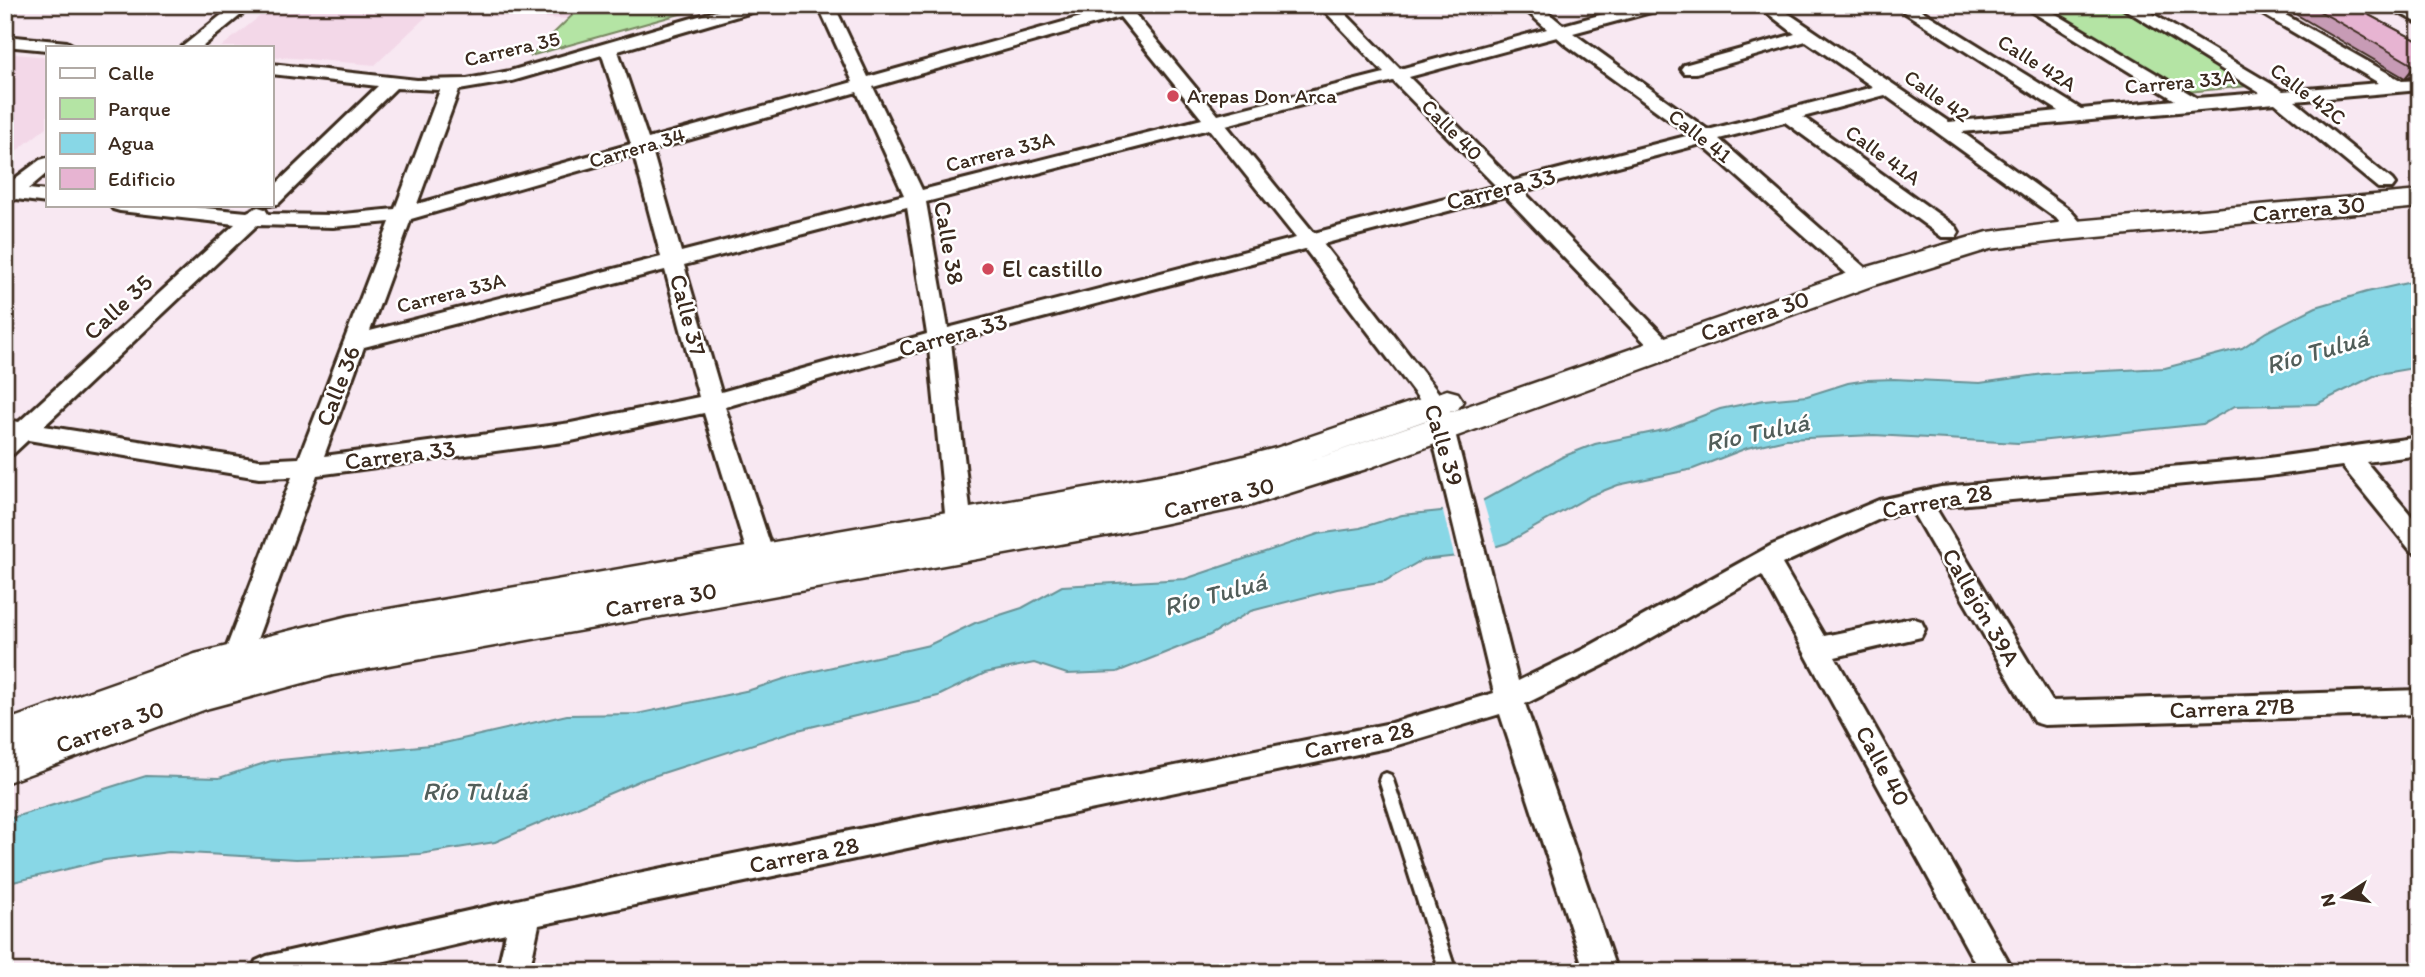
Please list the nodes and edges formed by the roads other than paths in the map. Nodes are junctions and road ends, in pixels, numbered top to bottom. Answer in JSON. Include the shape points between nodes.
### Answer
{"nodes":[{"id":1,"x":13,"y":5,"type":"edge"},
{"id":2,"x":245,"y":5,"type":"edge"},
{"id":3,"x":756,"y":5,"type":"edge"},
{"id":4,"x":826,"y":5,"type":"edge"},
{"id":5,"x":1144,"y":5,"type":"edge"},
{"id":6,"x":1326,"y":5,"type":"edge"},
{"id":7,"x":1528,"y":5,"type":"edge"},
{"id":8,"x":1656,"y":5,"type":"edge"},
{"id":9,"x":1765,"y":5,"type":"edge"},
{"id":10,"x":1901,"y":5,"type":"edge"},
{"id":11,"x":2029,"y":5,"type":"edge"},
{"id":12,"x":2126,"y":5,"type":"edge"},
{"id":13,"x":2255,"y":5,"type":"edge"},
{"id":14,"x":2393,"y":5,"type":"edge"},
{"id":15,"x":1121,"y":8,"type":"edge"},
{"id":16,"x":5,"y":10,"type":"edge"},
{"id":17,"x":2420,"y":19,"type":"edge"},
{"id":18,"x":1560,"y":31,"type":"junction"},
{"id":19,"x":1808,"y":35,"type":"junction"},
{"id":20,"x":5,"y":41,"type":"edge"},
{"id":21,"x":57,"y":46,"type":"edge"},
{"id":22,"x":192,"y":46,"type":"edge"},
{"id":23,"x":607,"y":48,"type":"junction"},
{"id":24,"x":273,"y":69,"type":"edge"},
{"id":25,"x":1690,"y":69,"type":"dead end"},
{"id":26,"x":1397,"y":75,"type":"junction"},
{"id":27,"x":391,"y":83,"type":"junction"},
{"id":28,"x":865,"y":85,"type":"junction"},
{"id":29,"x":2420,"y":85,"type":"edge"},
{"id":30,"x":452,"y":86,"type":"junction"},
{"id":31,"x":2399,"y":87,"type":"junction"},
{"id":32,"x":1888,"y":89,"type":"junction"},
{"id":33,"x":2278,"y":96,"type":"junction"},
{"id":34,"x":2194,"y":104,"type":"junction"},
{"id":35,"x":2077,"y":115,"type":"junction"},
{"id":36,"x":1789,"y":116,"type":"junction"},
{"id":37,"x":1212,"y":122,"type":"junction"},
{"id":38,"x":1945,"y":128,"type":"junction"},
{"id":39,"x":1706,"y":138,"type":"junction"},
{"id":40,"x":641,"y":146,"type":"junction"},
{"id":41,"x":46,"y":165,"type":"edge"},
{"id":42,"x":1508,"y":187,"type":"junction"},
{"id":43,"x":2410,"y":188,"type":"edge"},
{"id":44,"x":7,"y":194,"type":"edge"},
{"id":45,"x":46,"y":197,"type":"edge"},
{"id":46,"x":915,"y":197,"type":"junction"},
{"id":47,"x":273,"y":198,"type":"edge"},
{"id":48,"x":140,"y":206,"type":"edge"},
{"id":49,"x":259,"y":212,"type":"edge"},
{"id":50,"x":405,"y":214,"type":"junction"},
{"id":51,"x":2070,"y":222,"type":"junction"},
{"id":52,"x":1950,"y":232,"type":"junction"},
{"id":53,"x":1309,"y":240,"type":"junction"},
{"id":54,"x":674,"y":259,"type":"junction"},
{"id":55,"x":1855,"y":270,"type":"junction"},
{"id":56,"x":939,"y":338,"type":"junction"},
{"id":57,"x":1656,"y":340,"type":"junction"},
{"id":58,"x":355,"y":342,"type":"junction"},
{"id":59,"x":712,"y":403,"type":"junction"},
{"id":60,"x":1440,"y":415,"type":"junction"},
{"id":61,"x":15,"y":429,"type":"edge"},
{"id":62,"x":2420,"y":446,"type":"edge"},
{"id":63,"x":5,"y":448,"type":"edge"},
{"id":64,"x":2347,"y":457,"type":"junction"},
{"id":65,"x":307,"y":467,"type":"junction"},
{"id":66,"x":1918,"y":500,"type":"junction"},
{"id":67,"x":959,"y":536,"type":"junction"},
{"id":68,"x":2420,"y":544,"type":"edge"},
{"id":69,"x":1768,"y":562,"type":"junction"},
{"id":70,"x":762,"y":569,"type":"junction"},
{"id":71,"x":1912,"y":629,"type":"dead end"},
{"id":72,"x":1818,"y":649,"type":"junction"},
{"id":73,"x":231,"y":672,"type":"junction"},
{"id":74,"x":1509,"y":699,"type":"junction"},
{"id":75,"x":2420,"y":702,"type":"edge"},
{"id":76,"x":2044,"y":713,"type":"joint"},
{"id":77,"x":5,"y":738,"type":"edge"},
{"id":78,"x":5,"y":766,"type":"edge"},
{"id":79,"x":1387,"y":780,"type":"dead end"},
{"id":80,"x":526,"y":912,"type":"junction"},
{"id":81,"x":267,"y":972,"type":"edge"},
{"id":82,"x":513,"y":972,"type":"edge"},
{"id":83,"x":1448,"y":972,"type":"edge"},
{"id":84,"x":1601,"y":972,"type":"edge"},
{"id":85,"x":1998,"y":972,"type":"edge"}],
"edges":[{"from":1,"to":16,"type":"street"},
{"from":2,"to":22,"type":"street"},
{"from":3,"to":23,"type":"street","name":"Carrera 35"},
{"from":4,"to":28,"type":"street","name":"Calle 38"},
{"from":5,"to":15,"type":"street","name":"Carrera 34"},
{"from":6,"to":26,"type":"street","name":"Calle 40"},
{"from":7,"to":18,"type":"street","name":"Calle 41"},
{"from":8,"to":18,"type":"street","name":"Carrera 33A"},
{"from":9,"to":19,"type":"street","name":"Calle 42"},
{"from":10,"to":35,"type":"street","name":"Calle 42A"},
{"from":11,"to":34,"type":"street"},
{"from":12,"to":33,"type":"street","name":"Calle 42C"},
{"from":13,"to":31,"type":"street"},
{"from":14,"to":17,"type":"street"},
{"from":15,"to":28,"type":"street","name":"Carrera 34"},
{"from":15,"to":37,"type":"street","name":"Calle 39"},
{"from":18,"to":26,"type":"street","name":"Carrera 33A"},
{"from":18,"to":39,"type":"street","name":"Calle 41"},
{"from":19,"to":25,"type":"street"},
{"from":19,"to":32,"type":"street","name":"Calle 42"},
{"from":20,"to":21,"type":"street"},
{"from":23,"to":30,"type":"street","name":"Carrera 35","via":[[512,76]]},
{"from":23,"to":40,"type":"street","name":"Calle 37"},
{"from":24,"to":27,"type":"street","name":"Carrera 35"},
{"from":26,"to":37,"type":"street","name":"Carrera 33A"},
{"from":26,"to":42,"type":"street","name":"Calle 40"},
{"from":27,"to":30,"type":"street","name":"Carrera 35"},
{"from":27,"to":47,"type":"street"},
{"from":28,"to":40,"type":"street","name":"Carrera 34"},
{"from":28,"to":46,"type":"street","name":"Calle 38"},
{"from":29,"to":31,"type":"street","name":"Carrera 33A"},
{"from":30,"to":50,"type":"street","name":"Calle 36"},
{"from":31,"to":33,"type":"street","name":"Carrera 33A"},
{"from":32,"to":36,"type":"street","name":"Carrera 33"},
{"from":32,"to":38,"type":"street","name":"Calle 42"},
{"from":33,"to":34,"type":"street","name":"Carrera 33A"},
{"from":33,"to":43,"type":"street","name":"Calle 42C"},
{"from":34,"to":35,"type":"street","name":"Carrera 33A"},
{"from":35,"to":38,"type":"street","name":"Carrera 33A"},
{"from":36,"to":39,"type":"street","name":"Carrera 33"},
{"from":36,"to":52,"type":"street","name":"Calle 41A"},
{"from":37,"to":46,"type":"street","name":"Carrera 33A"},
{"from":37,"to":53,"type":"street","name":"Calle 39"},
{"from":38,"to":51,"type":"street","name":"Calle 42"},
{"from":39,"to":42,"type":"street","name":"Carrera 33"},
{"from":39,"to":55,"type":"street","name":"Calle 41"},
{"from":40,"to":50,"type":"street","name":"Carrera 34"},
{"from":40,"to":54,"type":"street","name":"Calle 37"},
{"from":41,"to":44,"type":"street"},
{"from":42,"to":53,"type":"street","name":"Carrera 33"},
{"from":42,"to":57,"type":"street","name":"Calle 40"},
{"from":43,"to":51,"type":"main road","name":"Carrera 30"},
{"from":44,"to":45,"type":"street"},
{"from":46,"to":54,"type":"street","name":"Carrera 33A"},
{"from":46,"to":56,"type":"street","name":"Calle 38"},
{"from":48,"to":49,"type":"street","name":"Carrera 34"},
{"from":49,"to":50,"type":"street","name":"Carrera 34","via":[[317,223]]},
{"from":49,"to":61,"type":"street","name":"Calle 35"},
{"from":50,"to":58,"type":"street","name":"Calle 36"},
{"from":51,"to":52,"type":"main road","name":"Carrera 30","via":[[2005,221]]},
{"from":51,"to":55,"type":"main road","name":"Carrera 30"},
{"from":52,"to":55,"type":"main road","name":"Carrera 30"},
{"from":53,"to":56,"type":"street","name":"Carrera 33"},
{"from":53,"to":60,"type":"street","name":"Calle 39"},
{"from":54,"to":58,"type":"street","name":"Carrera 33A"},
{"from":54,"to":59,"type":"street","name":"Calle 37"},
{"from":55,"to":57,"type":"main road","name":"Carrera 30"},
{"from":56,"to":59,"type":"street","name":"Carrera 33"},
{"from":56,"to":67,"type":"street","name":"Calle 38"},
{"from":57,"to":60,"type":"main road","name":"Carrera 30"},
{"from":58,"to":65,"type":"street","name":"Calle 36"},
{"from":59,"to":65,"type":"street","name":"Carrera 33","via":[[510,441]]},
{"from":59,"to":70,"type":"street","name":"Calle 37"},
{"from":60,"to":67,"type":"main road","name":"Carrera 30","via":[[1354,460],[1252,492],[1156,514]]},
{"from":60,"to":74,"type":"street","name":"Calle 39"},
{"from":61,"to":63,"type":"street","name":"Calle 35"},
{"from":61,"to":65,"type":"street","name":"Carrera 33","via":[[259,469]]},
{"from":62,"to":64,"type":"street","name":"Carrera 28"},
{"from":64,"to":66,"type":"street","name":"Carrera 28"},
{"from":64,"to":68,"type":"street"},
{"from":65,"to":73,"type":"street","name":"Calle 36"},
{"from":66,"to":69,"type":"street","name":"Carrera 28","via":[[1879,509]]},
{"from":66,"to":76,"type":"street","name":"Callejón 39A"},
{"from":67,"to":70,"type":"main road","name":"Carrera 30"},
{"from":69,"to":72,"type":"street","name":"Calle 40"},
{"from":69,"to":74,"type":"street","name":"Carrera 28"},
{"from":70,"to":73,"type":"main road","name":"Carrera 30","via":[[288,669]]},
{"from":71,"to":72,"type":"street"},
{"from":72,"to":85,"type":"street","name":"Calle 40"},
{"from":73,"to":77,"type":"main road","name":"Carrera 30","via":[[157,682]]},
{"from":73,"to":78,"type":"main road","name":"Carrera 30","via":[[154,709]]},
{"from":74,"to":80,"type":"street","name":"Carrera 28","via":[[1391,735]]},
{"from":74,"to":84,"type":"street","name":"Calle 39"},
{"from":75,"to":76,"type":"street","name":"Carrera 27B"},
{"from":79,"to":83,"type":"lane"},
{"from":80,"to":81,"type":"street","name":"Carrera 28"},
{"from":80,"to":82,"type":"street"}]}
